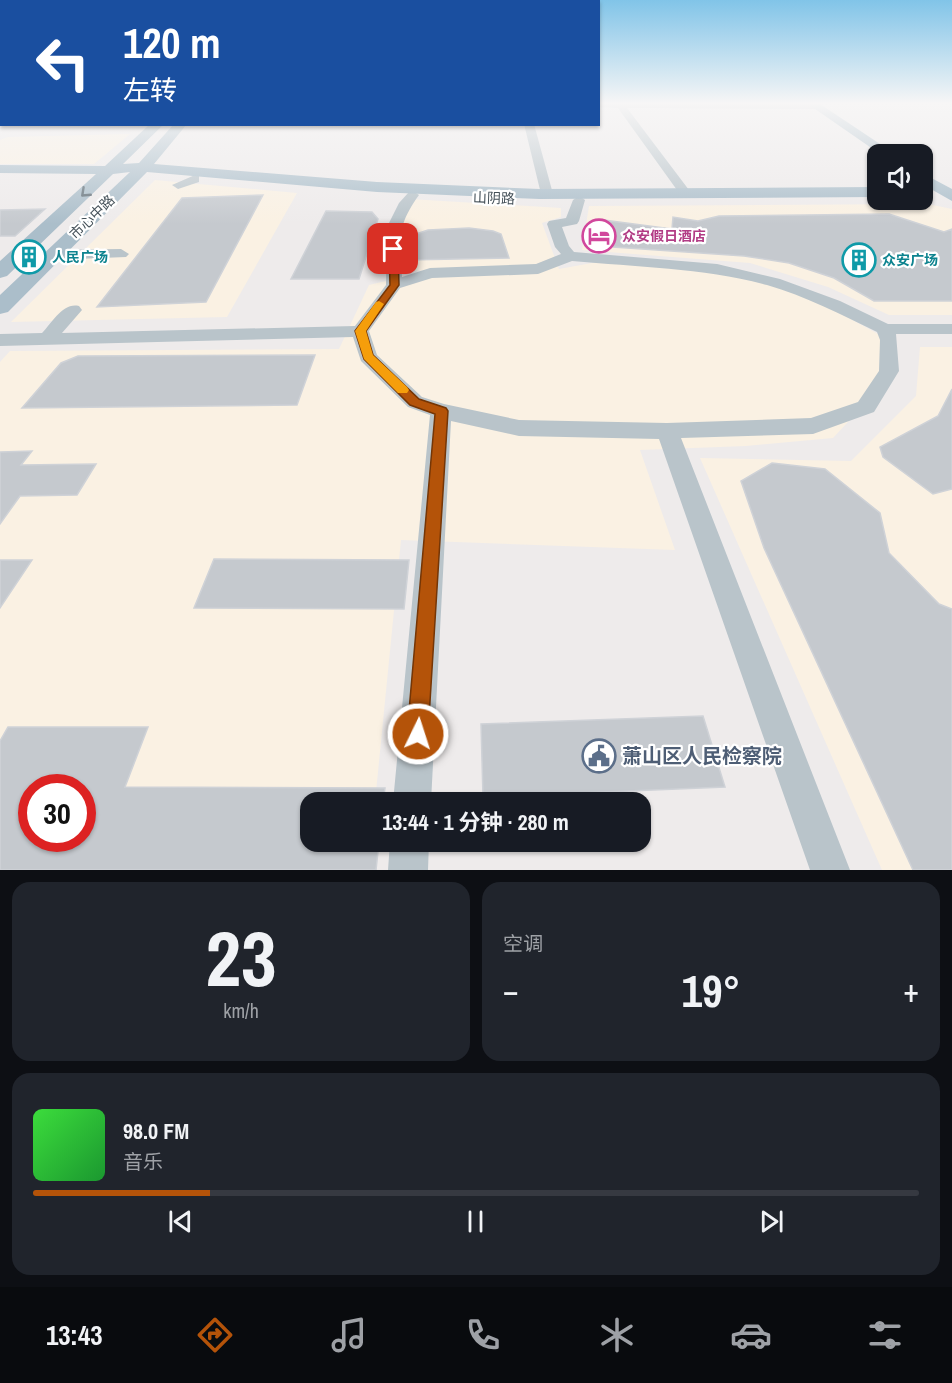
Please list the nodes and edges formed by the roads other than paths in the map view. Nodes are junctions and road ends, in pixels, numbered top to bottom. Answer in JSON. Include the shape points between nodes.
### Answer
{"nodes":[{"id":1,"x":139,"y":143,"type":"edge"},
{"id":2,"x":165,"y":143,"type":"edge"},
{"id":3,"x":534,"y":143,"type":"edge"},
{"id":4,"x":648,"y":143,"type":"edge"},
{"id":5,"x":0,"y":169,"type":"edge"},
{"id":6,"x":111,"y":170,"type":"junction"},
{"id":7,"x":141,"y":170,"type":"junction"},
{"id":8,"x":195,"y":179,"type":"junction"},
{"id":9,"x":933,"y":184,"type":"edge"},
{"id":10,"x":178,"y":185,"type":"dead end"},
{"id":11,"x":867,"y":192,"type":"edge"},
{"id":12,"x":933,"y":192,"type":"edge"},
{"id":13,"x":548,"y":194,"type":"junction"},
{"id":14,"x":686,"y":194,"type":"junction"},
{"id":15,"x":950,"y":194,"type":"edge"},
{"id":16,"x":413,"y":195,"type":"junction"},
{"id":17,"x":933,"y":196,"type":"edge"},
{"id":18,"x":867,"y":198,"type":"edge"},
{"id":19,"x":579,"y":200,"type":"junction"},
{"id":20,"x":121,"y":254,"type":"dead end"},
{"id":21,"x":51,"y":255,"type":"junction"},
{"id":22,"x":570,"y":256,"type":"junction"},
{"id":23,"x":0,"y":272,"type":"edge"},
{"id":24,"x":394,"y":285,"type":"junction"},
{"id":25,"x":0,"y":307,"type":"edge"},
{"id":26,"x":73,"y":310,"type":"dead end"},
{"id":27,"x":885,"y":329,"type":"junction"},
{"id":28,"x":952,"y":329,"type":"edge"},
{"id":29,"x":360,"y":331,"type":"junction"},
{"id":30,"x":47,"y":339,"type":"junction"},
{"id":31,"x":0,"y":340,"type":"edge"},
{"id":32,"x":441,"y":411,"type":"junction"},
{"id":33,"x":667,"y":431,"type":"junction"},
{"id":34,"x":413,"y":792,"type":"edge"},
{"id":35,"x":409,"y":852,"type":"edge"},
{"id":36,"x":408,"y":870,"type":"edge"},
{"id":37,"x":830,"y":870,"type":"edge"}],
"edges":[{"from":1,"to":6,"type":"main road","name":"市心中路"},
{"from":2,"to":7,"type":"main road","name":"市心中路"},
{"from":3,"to":13,"type":"street"},
{"from":4,"to":14,"type":"street"},
{"from":5,"to":6,"type":"main road","name":"山阴路"},
{"from":6,"to":7,"type":"main road","name":"山阴路"},
{"from":6,"to":23,"type":"main road","name":"市心中路","one_way":true},
{"from":7,"to":8,"type":"main road","name":"山阴路"},
{"from":7,"to":13,"type":"main road","name":"山阴路","via":[[377,187]]},
{"from":7,"to":21,"type":"main road","name":"市心中路"},
{"from":8,"to":10,"type":"street"},
{"from":8,"to":16,"type":"main road","name":"山阴路"},
{"from":9,"to":15,"type":"main road"},
{"from":11,"to":14,"type":"main road","name":"山阴路"},
{"from":12,"to":15,"type":"main road"},
{"from":13,"to":14,"type":"main road","name":"山阴路"},
{"from":15,"to":17,"type":"main road"},
{"from":16,"to":19,"type":"main road","name":"山阴路"},
{"from":16,"to":24,"type":"street","via":[[392,226]]},
{"from":18,"to":19,"type":"main road","name":"山阴路"},
{"from":19,"to":22,"type":"street","via":[[572,220],[554,224],[562,247]]},
{"from":20,"to":21,"type":"street"},
{"from":21,"to":25,"type":"main road","name":"市心中路"},
{"from":22,"to":24,"type":"street","via":[[538,269],[430,273]]},
{"from":22,"to":27,"type":"street","via":[[717,269],[762,279],[834,305]]},
{"from":24,"to":29,"type":"street"},
{"from":26,"to":30,"type":"street"},
{"from":27,"to":28,"type":"street"},
{"from":27,"to":33,"type":"street","via":[[889,371],[866,406],[813,426]]},
{"from":29,"to":30,"type":"street"},
{"from":29,"to":32,"type":"street","via":[[368,357],[415,402]]},
{"from":30,"to":31,"type":"street"},
{"from":32,"to":33,"type":"street","via":[[519,428]]},
{"from":32,"to":34,"type":"street"},
{"from":33,"to":37,"type":"street"},
{"from":35,"to":36,"type":"street"}]}
